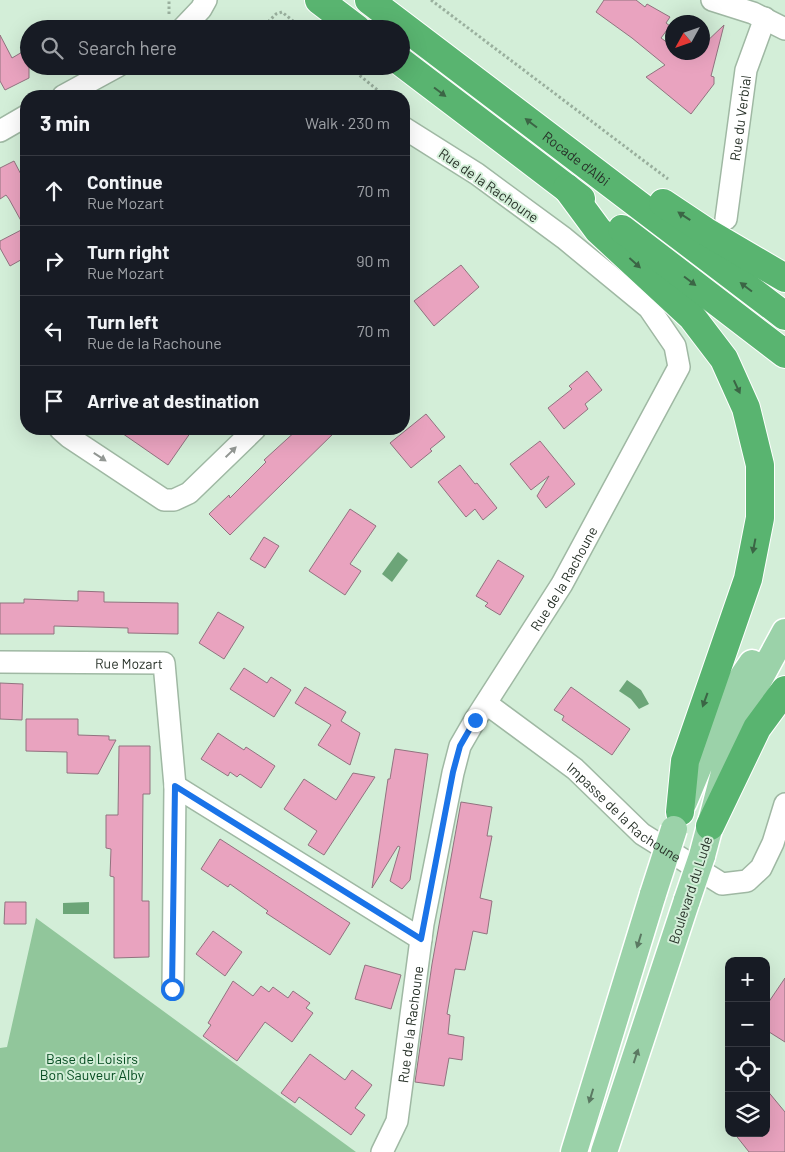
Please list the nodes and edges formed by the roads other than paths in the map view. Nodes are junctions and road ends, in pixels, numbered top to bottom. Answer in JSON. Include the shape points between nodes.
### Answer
{"nodes":[{"id":1,"x":206,"y":0,"type":"edge"},
{"id":2,"x":319,"y":0,"type":"edge"},
{"id":3,"x":369,"y":0,"type":"edge"},
{"id":4,"x":712,"y":0,"type":"edge"},
{"id":5,"x":760,"y":11,"type":"edge"},
{"id":6,"x":191,"y":20,"type":"edge"},
{"id":7,"x":345,"y":20,"type":"edge"},
{"id":8,"x":395,"y":20,"type":"edge"},
{"id":9,"x":785,"y":29,"type":"edge"},
{"id":10,"x":410,"y":31,"type":"edge"},
{"id":11,"x":410,"y":69,"type":"edge"},
{"id":12,"x":102,"y":75,"type":"edge"},
{"id":13,"x":74,"y":90,"type":"edge"},
{"id":14,"x":20,"y":121,"type":"edge"},
{"id":15,"x":0,"y":131,"type":"edge"},
{"id":16,"x":410,"y":132,"type":"edge"},
{"id":17,"x":612,"y":185,"type":"junction"},
{"id":18,"x":567,"y":188,"type":"junction"},
{"id":19,"x":726,"y":219,"type":"dead end"},
{"id":20,"x":785,"y":278,"type":"edge"},
{"id":21,"x":785,"y":316,"type":"edge"},
{"id":22,"x":785,"y":354,"type":"edge"},
{"id":23,"x":67,"y":435,"type":"edge"},
{"id":24,"x":249,"y":435,"type":"edge"},
{"id":25,"x":785,"y":631,"type":"edge"},
{"id":26,"x":0,"y":662,"type":"edge"},
{"id":27,"x":785,"y":690,"type":"edge"},
{"id":28,"x":487,"y":704,"type":"junction"},
{"id":29,"x":175,"y":786,"type":"junction"},
{"id":30,"x":785,"y":804,"type":"edge"},
{"id":31,"x":677,"y":820,"type":"junction"},
{"id":32,"x":710,"y":826,"type":"junction"},
{"id":33,"x":779,"y":841,"type":"edge"},
{"id":34,"x":421,"y":939,"type":"junction"},
{"id":35,"x":172,"y":989,"type":"dead end"},
{"id":36,"x":382,"y":1152,"type":"edge"},
{"id":37,"x":574,"y":1152,"type":"edge"},
{"id":38,"x":604,"y":1152,"type":"edge"}],
"edges":[{"from":1,"to":6,"type":"street"},
{"from":2,"to":7,"type":"highway"},
{"from":8,"to":3,"type":"highway","name":"Rocade d'Albi","one_way":true},
{"from":4,"to":5,"type":"street"},
{"from":5,"to":9,"type":"street"},
{"from":5,"to":19,"type":"street","name":"Rue du Verbial","via":[[746,70]]},
{"from":17,"to":10,"type":"highway","name":"Rocade d'Albi","one_way":true},
{"from":11,"to":18,"type":"highway","one_way":true},
{"from":12,"to":13,"type":"street"},
{"from":14,"to":15,"type":"street"},
{"from":16,"to":28,"type":"street","name":"Rue de la Rachoune","via":[[477,174],[564,238],[650,308],[675,346],[679,367],[562,584]]},
{"from":20,"to":17,"type":"highway","one_way":true,"via":[[639,186]]},
{"from":21,"to":17,"type":"highway","name":"Rocade d'Albi","one_way":true},
{"from":18,"to":22,"type":"highway","one_way":true},
{"from":18,"to":31,"type":"highway","one_way":true,"via":[[598,230],[692,317],[724,359],[746,408],[760,465],[760,518],[748,580],[685,761]]},
{"from":23,"to":24,"type":"street","one_way":true,"via":[[164,500],[174,500],[189,493]]},
{"from":25,"to":31,"type":"main road","name":"Boulevard du Lude","via":[[757,656],[739,681]]},
{"from":25,"to":32,"type":"main road","name":"Boulevard du Lude","via":[[754,689],[729,754]]},
{"from":26,"to":29,"type":"street","name":"Rue Mozart","via":[[164,663]]},
{"from":27,"to":32,"type":"highway","via":[[757,728]]},
{"from":28,"to":33,"type":"street","name":"Impasse de la Rachoune","via":[[575,769],[642,834],[722,884],[747,882]]},
{"from":28,"to":34,"type":"street","name":"Rue de la Rachoune","via":[[466,736],[456,759]]},
{"from":29,"to":34,"type":"street"},
{"from":29,"to":35,"type":"street","name":"Rue Mozart"},
{"from":30,"to":33,"type":"street","name":"Impasse de la Rachoune"},
{"from":31,"to":37,"type":"main road","name":"Boulevard du Lude","one_way":true,"bridge":true},
{"from":38,"to":32,"type":"main road","name":"Boulevard du Lude","one_way":true,"bridge":true},
{"from":34,"to":36,"type":"street","name":"Rue de la Rachoune","via":[[397,1121]]}]}
